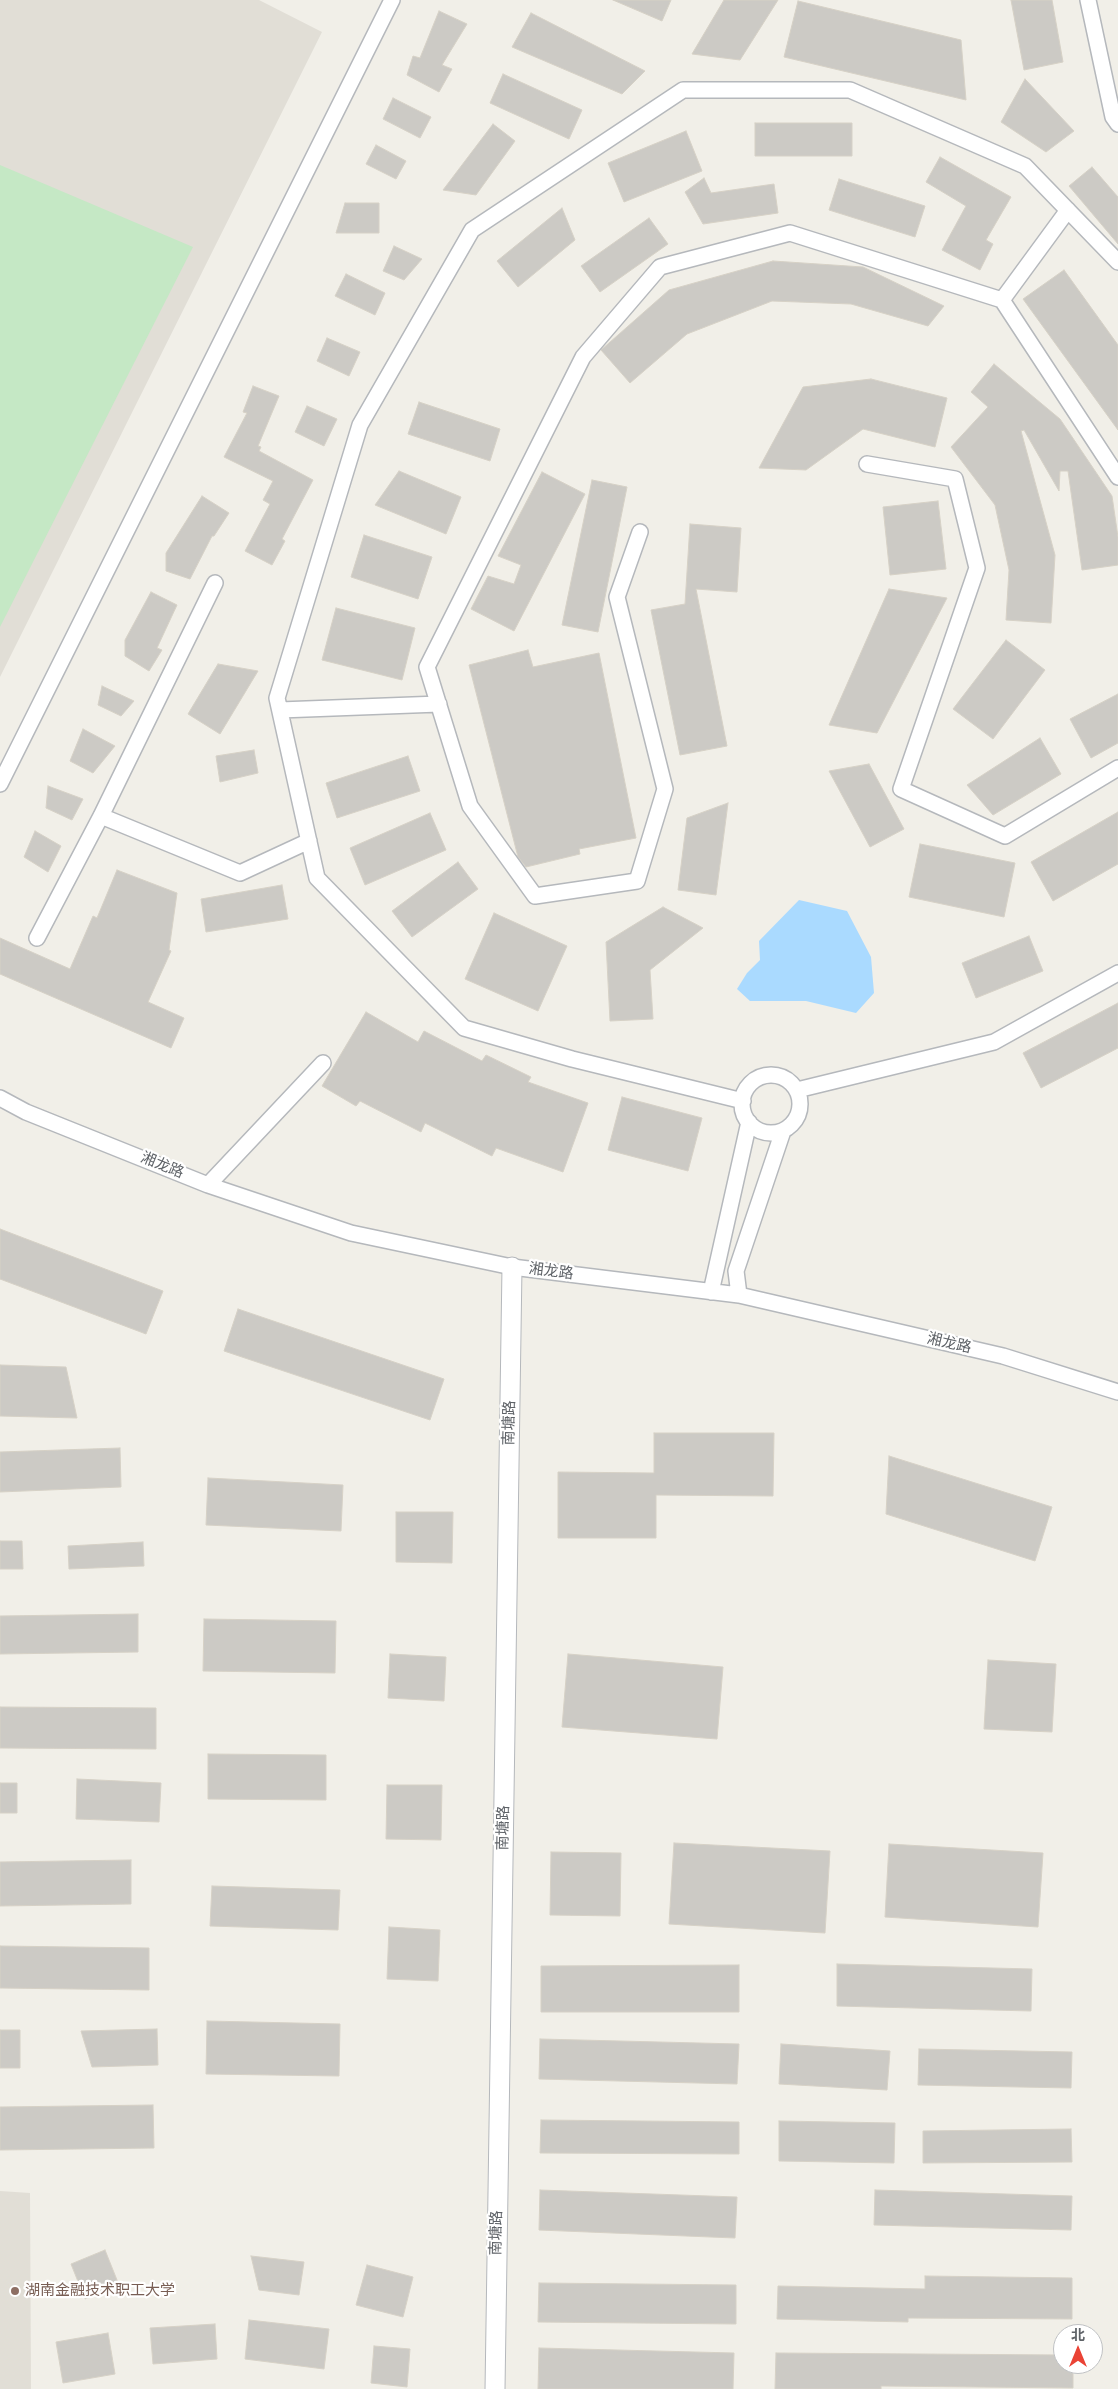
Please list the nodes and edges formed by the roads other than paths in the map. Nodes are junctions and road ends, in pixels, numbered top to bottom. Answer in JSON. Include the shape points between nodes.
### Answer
{"nodes":[{"id":1,"x":1088,"y":0,"type":"edge"},
{"id":2,"x":389,"y":1,"type":"edge"},
{"id":3,"x":1118,"y":124,"type":"edge"},
{"id":4,"x":1068,"y":210,"type":"junction"},
{"id":5,"x":1118,"y":262,"type":"edge"},
{"id":6,"x":1002,"y":300,"type":"junction"},
{"id":7,"x":867,"y":464,"type":"dead end"},
{"id":8,"x":1118,"y":477,"type":"edge"},
{"id":9,"x":640,"y":532,"type":"dead end"},
{"id":10,"x":215,"y":583,"type":"dead end"},
{"id":11,"x":439,"y":704,"type":"junction"},
{"id":12,"x":280,"y":710,"type":"junction"},
{"id":13,"x":1118,"y":768,"type":"edge"},
{"id":14,"x":0,"y":784,"type":"edge"},
{"id":15,"x":101,"y":816,"type":"junction"},
{"id":16,"x":309,"y":841,"type":"junction"},
{"id":17,"x":37,"y":938,"type":"dead end"},
{"id":18,"x":1118,"y":973,"type":"edge"},
{"id":19,"x":323,"y":1063,"type":"dead end"},
{"id":20,"x":797,"y":1090,"type":"junction"},
{"id":21,"x":0,"y":1098,"type":"edge"},
{"id":22,"x":742,"y":1101,"type":"junction"},
{"id":23,"x":749,"y":1122,"type":"junction"},
{"id":24,"x":783,"y":1131,"type":"junction"},
{"id":25,"x":208,"y":1185,"type":"junction"},
{"id":26,"x":512,"y":1267,"type":"junction"},
{"id":27,"x":710,"y":1292,"type":"junction"},
{"id":28,"x":739,"y":1295,"type":"junction"},
{"id":29,"x":1118,"y":1392,"type":"edge"},
{"id":30,"x":495,"y":2389,"type":"edge"}],
"edges":[{"from":1,"to":3,"type":"street","via":[[1113,117]]},
{"from":2,"to":14,"type":"street"},
{"from":4,"to":5,"type":"street"},
{"from":4,"to":6,"type":"street"},
{"from":4,"to":12,"type":"street","via":[[1025,166],[850,90],[682,90],[472,230],[360,425],[277,698]]},
{"from":6,"to":8,"type":"street"},
{"from":6,"to":11,"type":"street","via":[[790,234],[660,267],[578,366],[428,668]]},
{"from":7,"to":13,"type":"street","via":[[955,479],[977,568],[901,789],[1005,836]]},
{"from":9,"to":11,"type":"street","via":[[617,597],[665,789],[637,881],[535,896],[470,806]]},
{"from":10,"to":15,"type":"street"},
{"from":11,"to":12,"type":"street"},
{"from":12,"to":16,"type":"street"},
{"from":15,"to":16,"type":"street","via":[[240,873]]},
{"from":15,"to":17,"type":"street"},
{"from":16,"to":22,"type":"street","via":[[316,878],[464,1028],[572,1059]]},
{"from":18,"to":20,"type":"street","via":[[994,1042]]},
{"from":19,"to":25,"type":"street"},
{"from":20,"to":22,"type":"street","via":[[787,1080],[767,1076],[750,1084]]},
{"from":20,"to":24,"type":"street","via":[[801,1105],[799,1115],[794,1124]]},
{"from":21,"to":25,"type":"street","name":"湘龙路","via":[[26,1112]]},
{"from":22,"to":23,"type":"street"},
{"from":23,"to":24,"type":"street","via":[[767,1133]]},
{"from":23,"to":27,"type":"street"},
{"from":24,"to":28,"type":"street","via":[[736,1271]]},
{"from":25,"to":26,"type":"street","name":"湘龙路","via":[[351,1233]]},
{"from":26,"to":27,"type":"street","name":"湘龙路"},
{"from":26,"to":30,"type":"street","name":"南塘路"},
{"from":27,"to":28,"type":"street","name":"湘龙路"},
{"from":28,"to":29,"type":"street","name":"湘龙路","via":[[1003,1356]]}]}
